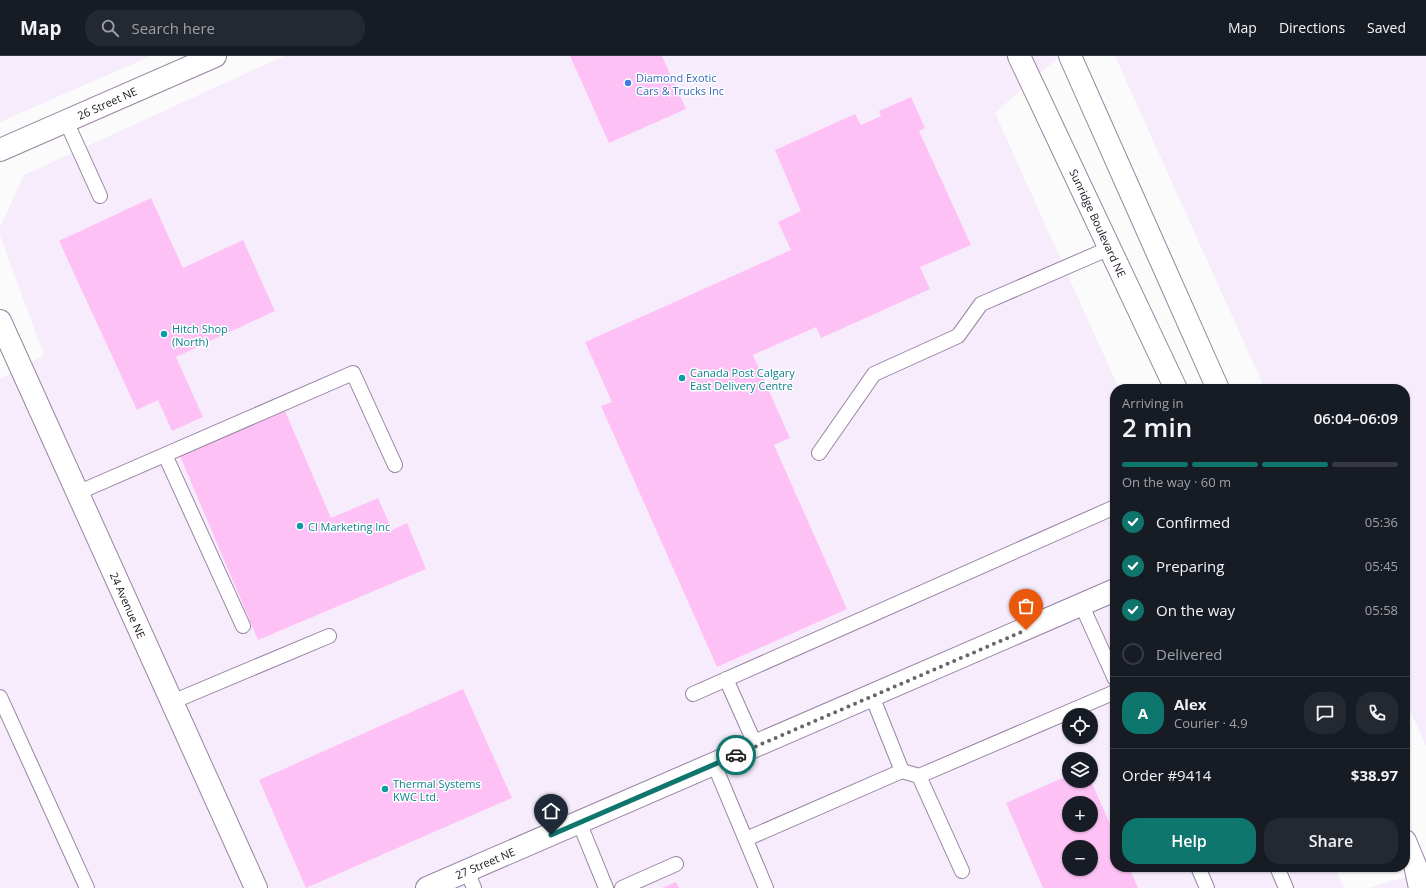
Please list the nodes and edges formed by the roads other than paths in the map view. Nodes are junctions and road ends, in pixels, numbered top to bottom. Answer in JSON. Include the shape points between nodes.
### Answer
{"nodes":[{"id":1,"x":215,"y":56,"type":"edge"},
{"id":2,"x":1019,"y":56,"type":"edge"},
{"id":3,"x":1070,"y":56,"type":"edge"},
{"id":4,"x":66,"y":121,"type":"junction"},
{"id":5,"x":0,"y":150,"type":"edge"},
{"id":6,"x":100,"y":196,"type":"dead end"},
{"id":7,"x":1110,"y":248,"type":"junction"},
{"id":8,"x":0,"y":321,"type":"edge"},
{"id":9,"x":1174,"y":384,"type":"edge"},
{"id":10,"x":1216,"y":384,"type":"edge"},
{"id":11,"x":818,"y":454,"type":"dead end"},
{"id":12,"x":165,"y":455,"type":"junction"},
{"id":13,"x":395,"y":465,"type":"dead end"},
{"id":14,"x":77,"y":493,"type":"junction"},
{"id":15,"x":1110,"y":509,"type":"edge"},
{"id":16,"x":1110,"y":592,"type":"edge"},
{"id":17,"x":1082,"y":606,"type":"junction"},
{"id":18,"x":243,"y":626,"type":"dead end"},
{"id":19,"x":329,"y":636,"type":"dead end"},
{"id":20,"x":1110,"y":668,"type":"edge"},
{"id":21,"x":726,"y":679,"type":"junction"},
{"id":22,"x":692,"y":694,"type":"dead end"},
{"id":23,"x":1110,"y":694,"type":"edge"},
{"id":24,"x":0,"y":696,"type":"edge"},
{"id":25,"x":872,"y":696,"type":"junction"},
{"id":26,"x":172,"y":702,"type":"junction"},
{"id":27,"x":756,"y":746,"type":"junction"},
{"id":28,"x":714,"y":764,"type":"junction"},
{"id":29,"x":902,"y":771,"type":"junction"},
{"id":30,"x":919,"y":776,"type":"junction"},
{"id":31,"x":579,"y":822,"type":"junction"},
{"id":32,"x":746,"y":839,"type":"junction"},
{"id":33,"x":1410,"y":853,"type":"edge"},
{"id":34,"x":676,"y":864,"type":"dead end"},
{"id":35,"x":962,"y":871,"type":"dead end"},
{"id":36,"x":1200,"y":872,"type":"edge"},
{"id":37,"x":1279,"y":872,"type":"edge"},
{"id":38,"x":471,"y":879,"type":"edge"},
{"id":39,"x":87,"y":888,"type":"edge"},
{"id":40,"x":256,"y":888,"type":"edge"},
{"id":41,"x":427,"y":888,"type":"edge"},
{"id":42,"x":606,"y":888,"type":"edge"},
{"id":43,"x":622,"y":888,"type":"edge"},
{"id":44,"x":766,"y":888,"type":"edge"},
{"id":45,"x":1207,"y":888,"type":"edge"},
{"id":46,"x":1286,"y":888,"type":"edge"},
{"id":47,"x":1420,"y":888,"type":"edge"}],
"edges":[{"from":1,"to":4,"type":"street","name":"26 Street NE"},
{"from":2,"to":7,"type":"street","name":"Sunridge Boulevard NE"},
{"from":3,"to":10,"type":"street"},
{"from":4,"to":5,"type":"street","name":"26 Street NE"},
{"from":4,"to":6,"type":"lane"},
{"from":7,"to":9,"type":"street","name":"Sunridge Boulevard NE"},
{"from":7,"to":11,"type":"lane","via":[[981,304],[958,336],[874,374]]},
{"from":8,"to":14,"type":"street","name":"24 Avenue NE"},
{"from":12,"to":13,"type":"lane","via":[[353,373]]},
{"from":12,"to":14,"type":"lane"},
{"from":12,"to":18,"type":"lane"},
{"from":14,"to":26,"type":"street","name":"24 Avenue NE"},
{"from":15,"to":21,"type":"lane"},
{"from":16,"to":17,"type":"street","name":"27 Street NE"},
{"from":17,"to":20,"type":"lane"},
{"from":17,"to":25,"type":"street","name":"27 Street NE"},
{"from":19,"to":26,"type":"lane"},
{"from":21,"to":22,"type":"lane"},
{"from":21,"to":27,"type":"lane"},
{"from":23,"to":30,"type":"lane"},
{"from":24,"to":39,"type":"lane"},
{"from":25,"to":27,"type":"street","name":"27 Street NE"},
{"from":25,"to":29,"type":"lane"},
{"from":26,"to":40,"type":"street","name":"24 Avenue NE"},
{"from":27,"to":28,"type":"street","name":"27 Street NE"},
{"from":28,"to":31,"type":"street","name":"27 Street NE"},
{"from":28,"to":32,"type":"lane"},
{"from":29,"to":30,"type":"lane"},
{"from":29,"to":32,"type":"lane"},
{"from":30,"to":35,"type":"lane"},
{"from":31,"to":38,"type":"street","name":"27 Street NE"},
{"from":31,"to":42,"type":"lane"},
{"from":32,"to":44,"type":"lane"},
{"from":33,"to":47,"type":"street"},
{"from":34,"to":43,"type":"lane"},
{"from":36,"to":45,"type":"lane"},
{"from":37,"to":46,"type":"lane"},
{"from":38,"to":41,"type":"street","name":"27 Street NE"}]}
